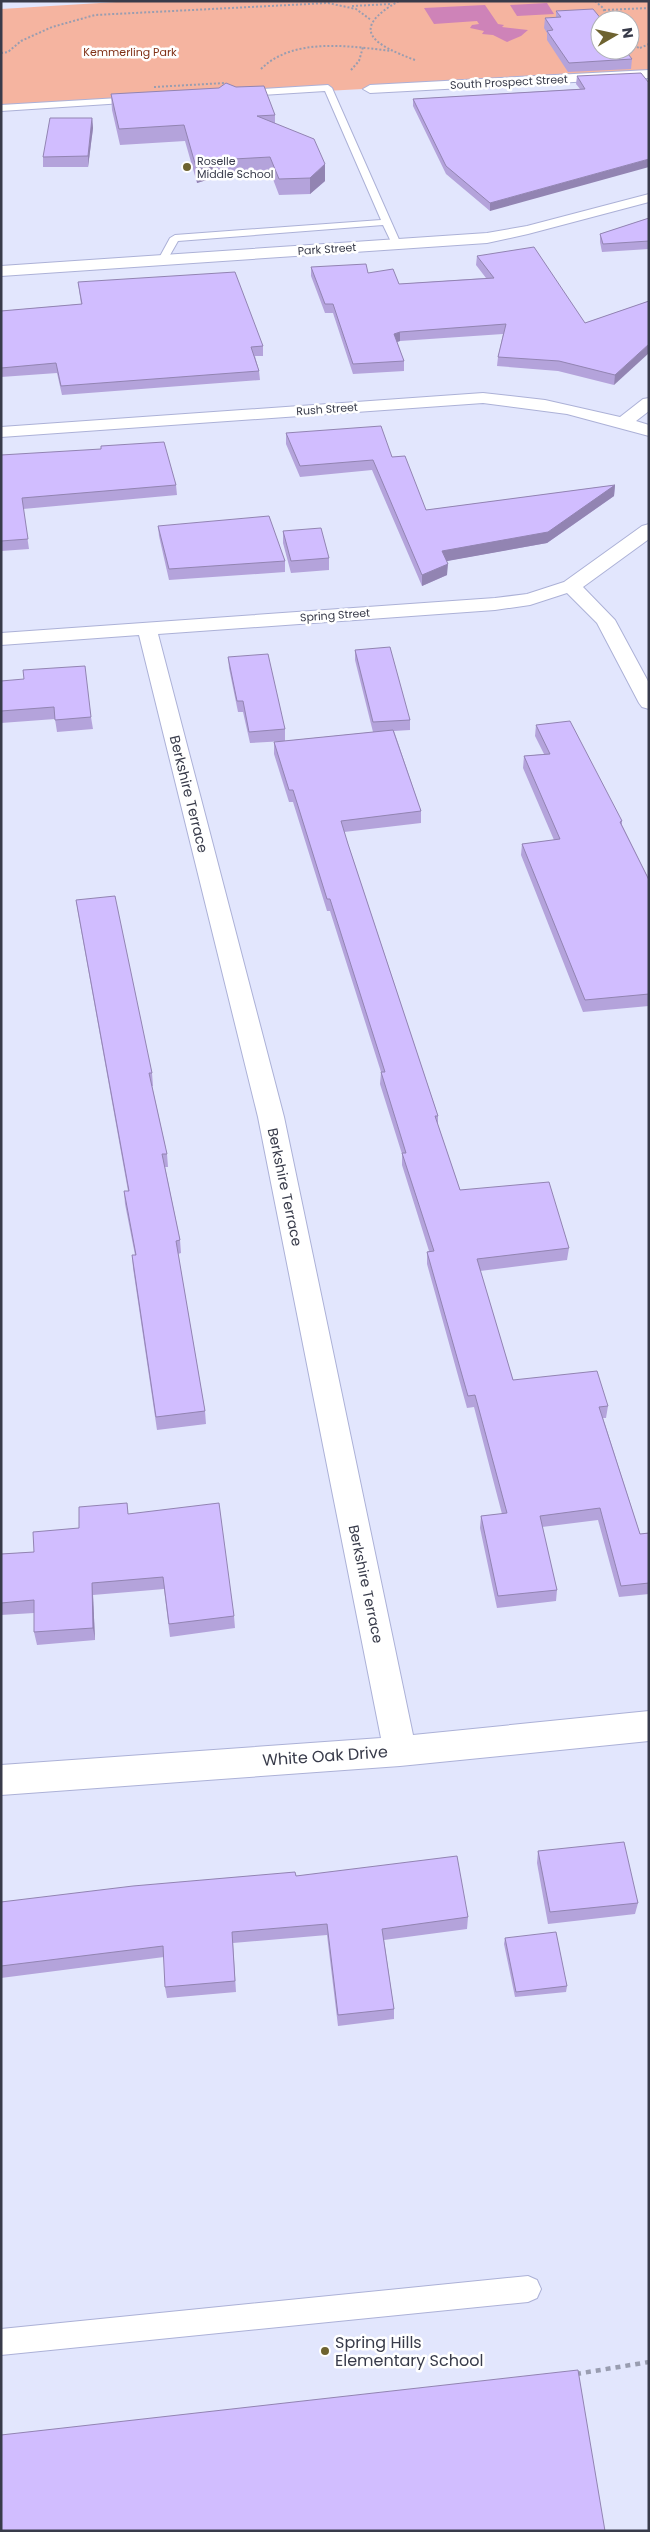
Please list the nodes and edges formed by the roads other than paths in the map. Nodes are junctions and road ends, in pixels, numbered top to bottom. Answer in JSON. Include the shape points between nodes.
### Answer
{"nodes":[{"id":1,"x":649,"y":74,"type":"edge"},
{"id":2,"x":370,"y":89,"type":"dead end"},
{"id":3,"x":239,"y":94,"type":"edge"},
{"id":4,"x":150,"y":99,"type":"edge"},
{"id":5,"x":1,"y":108,"type":"edge"},
{"id":6,"x":649,"y":198,"type":"edge"},
{"id":7,"x":386,"y":222,"type":"junction"},
{"id":8,"x":396,"y":244,"type":"junction"},
{"id":9,"x":163,"y":260,"type":"junction"},
{"id":10,"x":1,"y":270,"type":"edge"},
{"id":11,"x":649,"y":403,"type":"edge"},
{"id":12,"x":624,"y":422,"type":"junction"},
{"id":13,"x":649,"y":431,"type":"edge"},
{"id":14,"x":1,"y":432,"type":"edge"},
{"id":15,"x":649,"y":530,"type":"edge"},
{"id":16,"x":571,"y":586,"type":"junction"},
{"id":17,"x":147,"y":629,"type":"junction"},
{"id":18,"x":1,"y":639,"type":"edge"},
{"id":19,"x":649,"y":703,"type":"edge"},
{"id":20,"x":649,"y":1726,"type":"edge"},
{"id":21,"x":400,"y":1751,"type":"junction"},
{"id":22,"x":1,"y":1780,"type":"edge"},
{"id":23,"x":528,"y":2289,"type":"dead end"},
{"id":24,"x":1,"y":2342,"type":"edge"}],
"edges":[{"from":1,"to":2,"type":"street","name":"South Prospect Street"},
{"from":3,"to":7,"type":"lane","via":[[328,88]]},
{"from":4,"to":5,"type":"lane"},
{"from":6,"to":8,"type":"street","name":"Park Street","via":[[534,230]]},
{"from":7,"to":8,"type":"lane"},
{"from":7,"to":9,"type":"lane","via":[[175,238]]},
{"from":8,"to":9,"type":"street","name":"Park Street"},
{"from":9,"to":10,"type":"street","name":"Park Street"},
{"from":11,"to":12,"type":"street"},
{"from":12,"to":13,"type":"street","name":"Rush Street"},
{"from":12,"to":14,"type":"street","name":"Rush Street","via":[[527,402],[483,398]]},
{"from":15,"to":16,"type":"street","name":"Spring Street"},
{"from":16,"to":17,"type":"street","name":"Spring Street","via":[[495,604]]},
{"from":16,"to":19,"type":"street","via":[[605,620]]},
{"from":17,"to":18,"type":"street","name":"Spring Street"},
{"from":17,"to":21,"type":"street","name":"Berkshire Terrace","via":[[271,1117]]},
{"from":20,"to":21,"type":"street","name":"White Oak Drive"},
{"from":21,"to":22,"type":"street","name":"White Oak Drive"},
{"from":23,"to":24,"type":"lane"}]}
